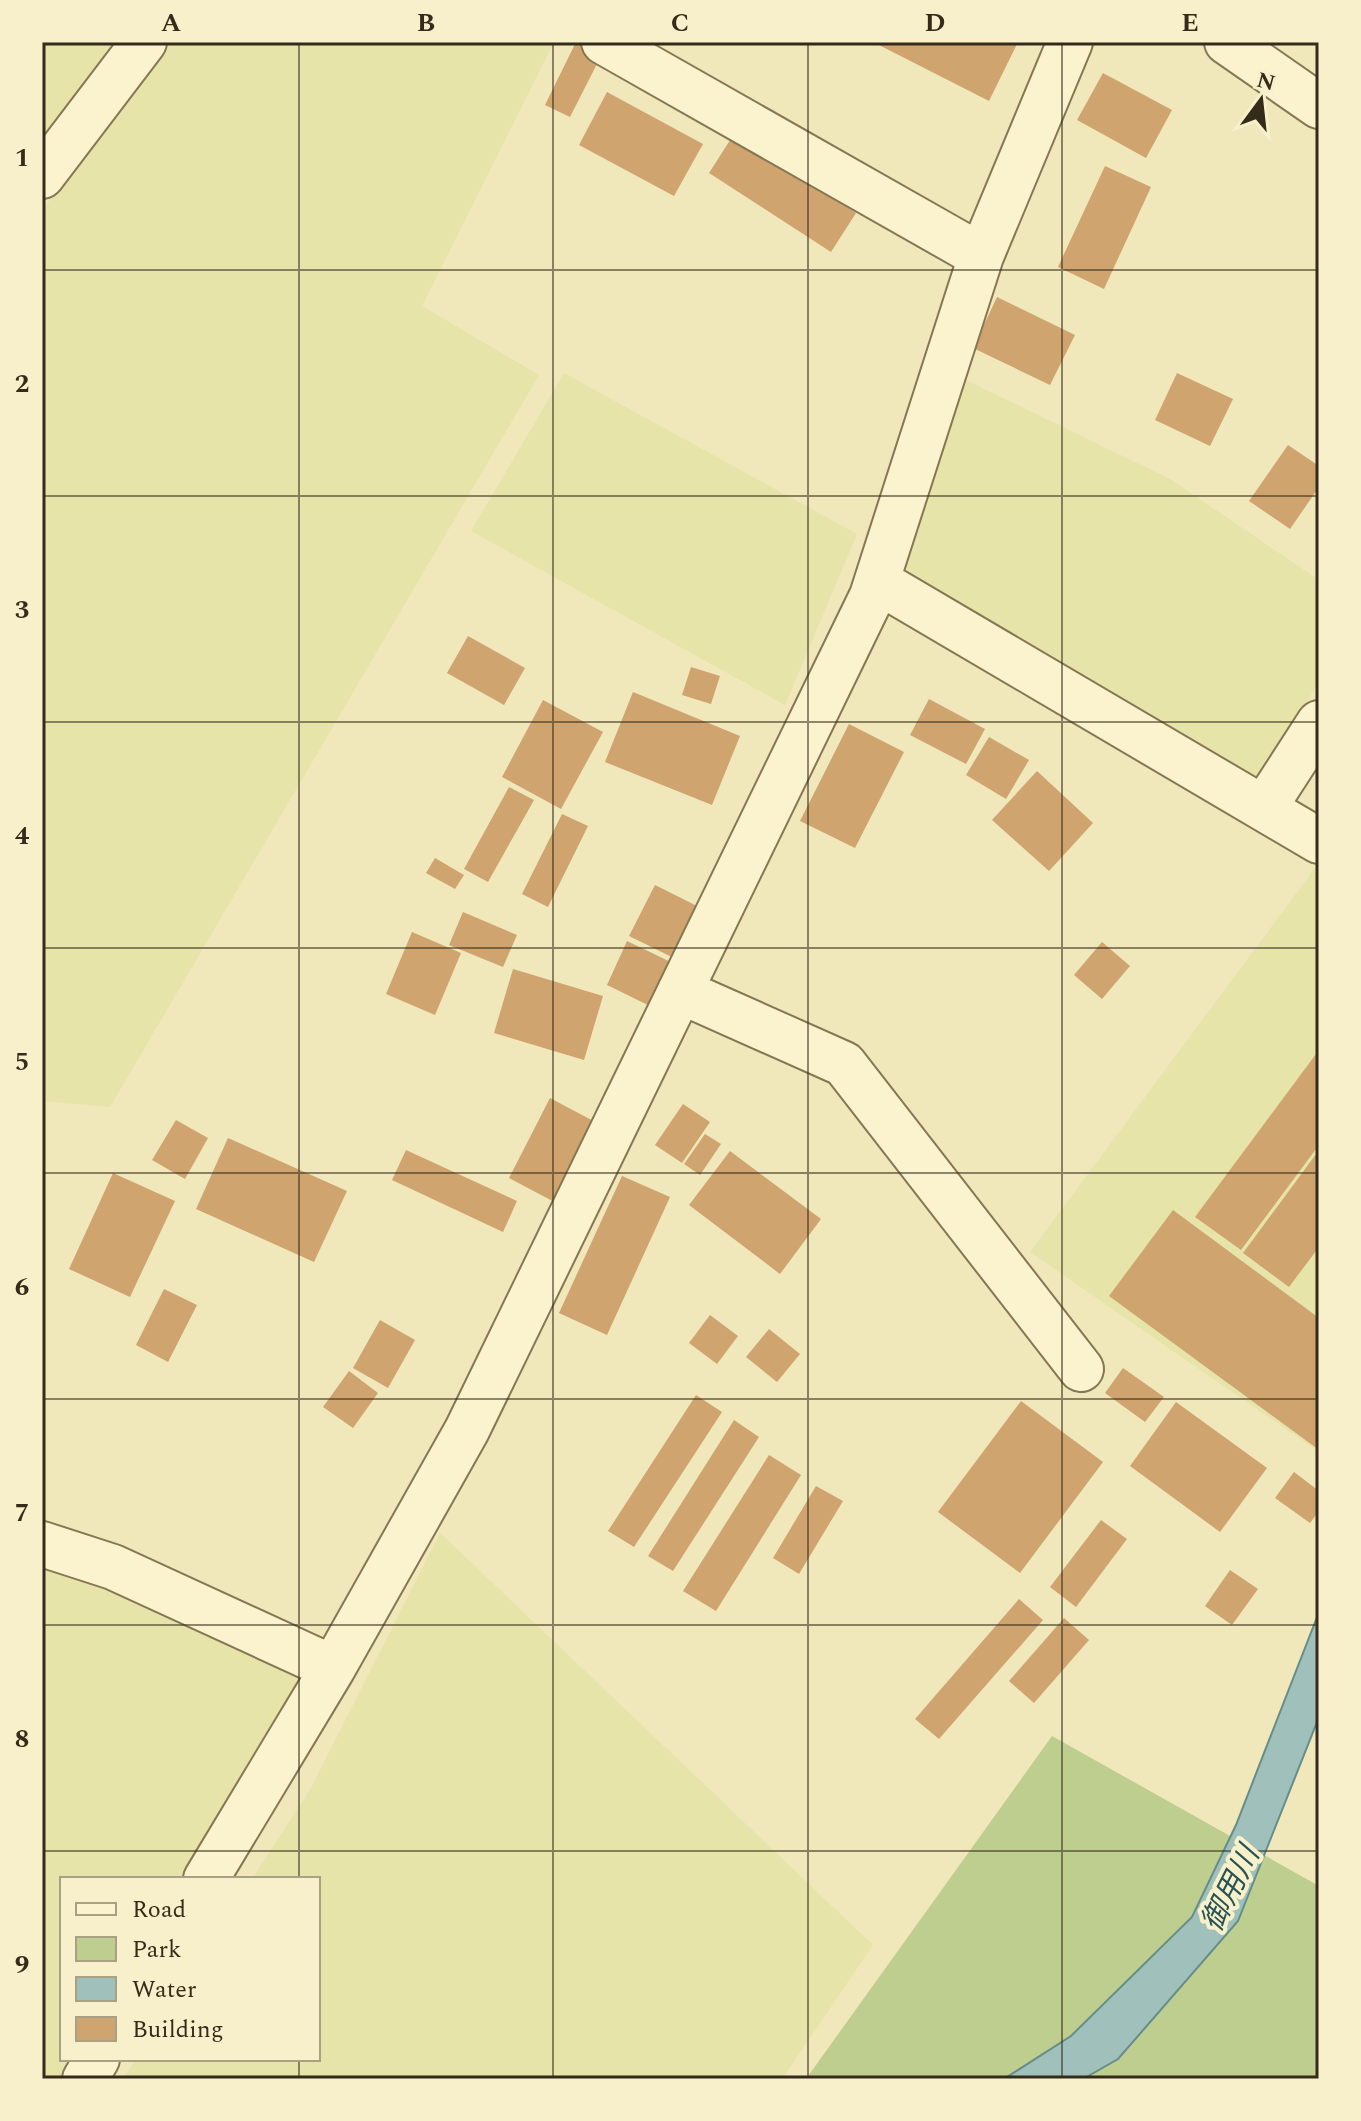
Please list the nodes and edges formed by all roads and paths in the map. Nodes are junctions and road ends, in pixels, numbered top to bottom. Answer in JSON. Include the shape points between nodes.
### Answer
{"nodes":[{"id":1,"x":144,"y":42,"type":"edge"},
{"id":2,"x":604,"y":42,"type":"edge"},
{"id":3,"x":1070,"y":42,"type":"edge"},
{"id":4,"x":1227,"y":42,"type":"edge"},
{"id":5,"x":1319,"y":106,"type":"edge"},
{"id":6,"x":42,"y":176,"type":"edge"},
{"id":7,"x":981,"y":256,"type":"junction"},
{"id":8,"x":877,"y":581,"type":"junction"},
{"id":9,"x":1319,"y":723,"type":"edge"},
{"id":10,"x":1264,"y":808,"type":"junction"},
{"id":11,"x":1319,"y":841,"type":"edge"},
{"id":12,"x":680,"y":991,"type":"junction"},
{"id":13,"x":1081,"y":1369,"type":"dead end"},
{"id":14,"x":42,"y":1544,"type":"edge"},
{"id":15,"x":333,"y":1668,"type":"junction"},
{"id":16,"x":207,"y":1877,"type":"edge"},
{"id":17,"x":96,"y":2061,"type":"edge"},
{"id":18,"x":85,"y":2079,"type":"edge"}],
"edges":[{"from":1,"to":6,"type":"street"},
{"from":2,"to":7,"type":"street"},
{"from":3,"to":7,"type":"street"},
{"from":4,"to":5,"type":"street"},
{"from":7,"to":8,"type":"street"},
{"from":8,"to":10,"type":"street"},
{"from":8,"to":12,"type":"street"},
{"from":9,"to":10,"type":"street"},
{"from":10,"to":11,"type":"street"},
{"from":12,"to":13,"type":"street","via":[[844,1064]]},
{"from":12,"to":15,"type":"street","via":[[467,1430]]},
{"from":14,"to":15,"type":"street","via":[[113,1567]]},
{"from":15,"to":16,"type":"street"},
{"from":17,"to":18,"type":"street"}]}
